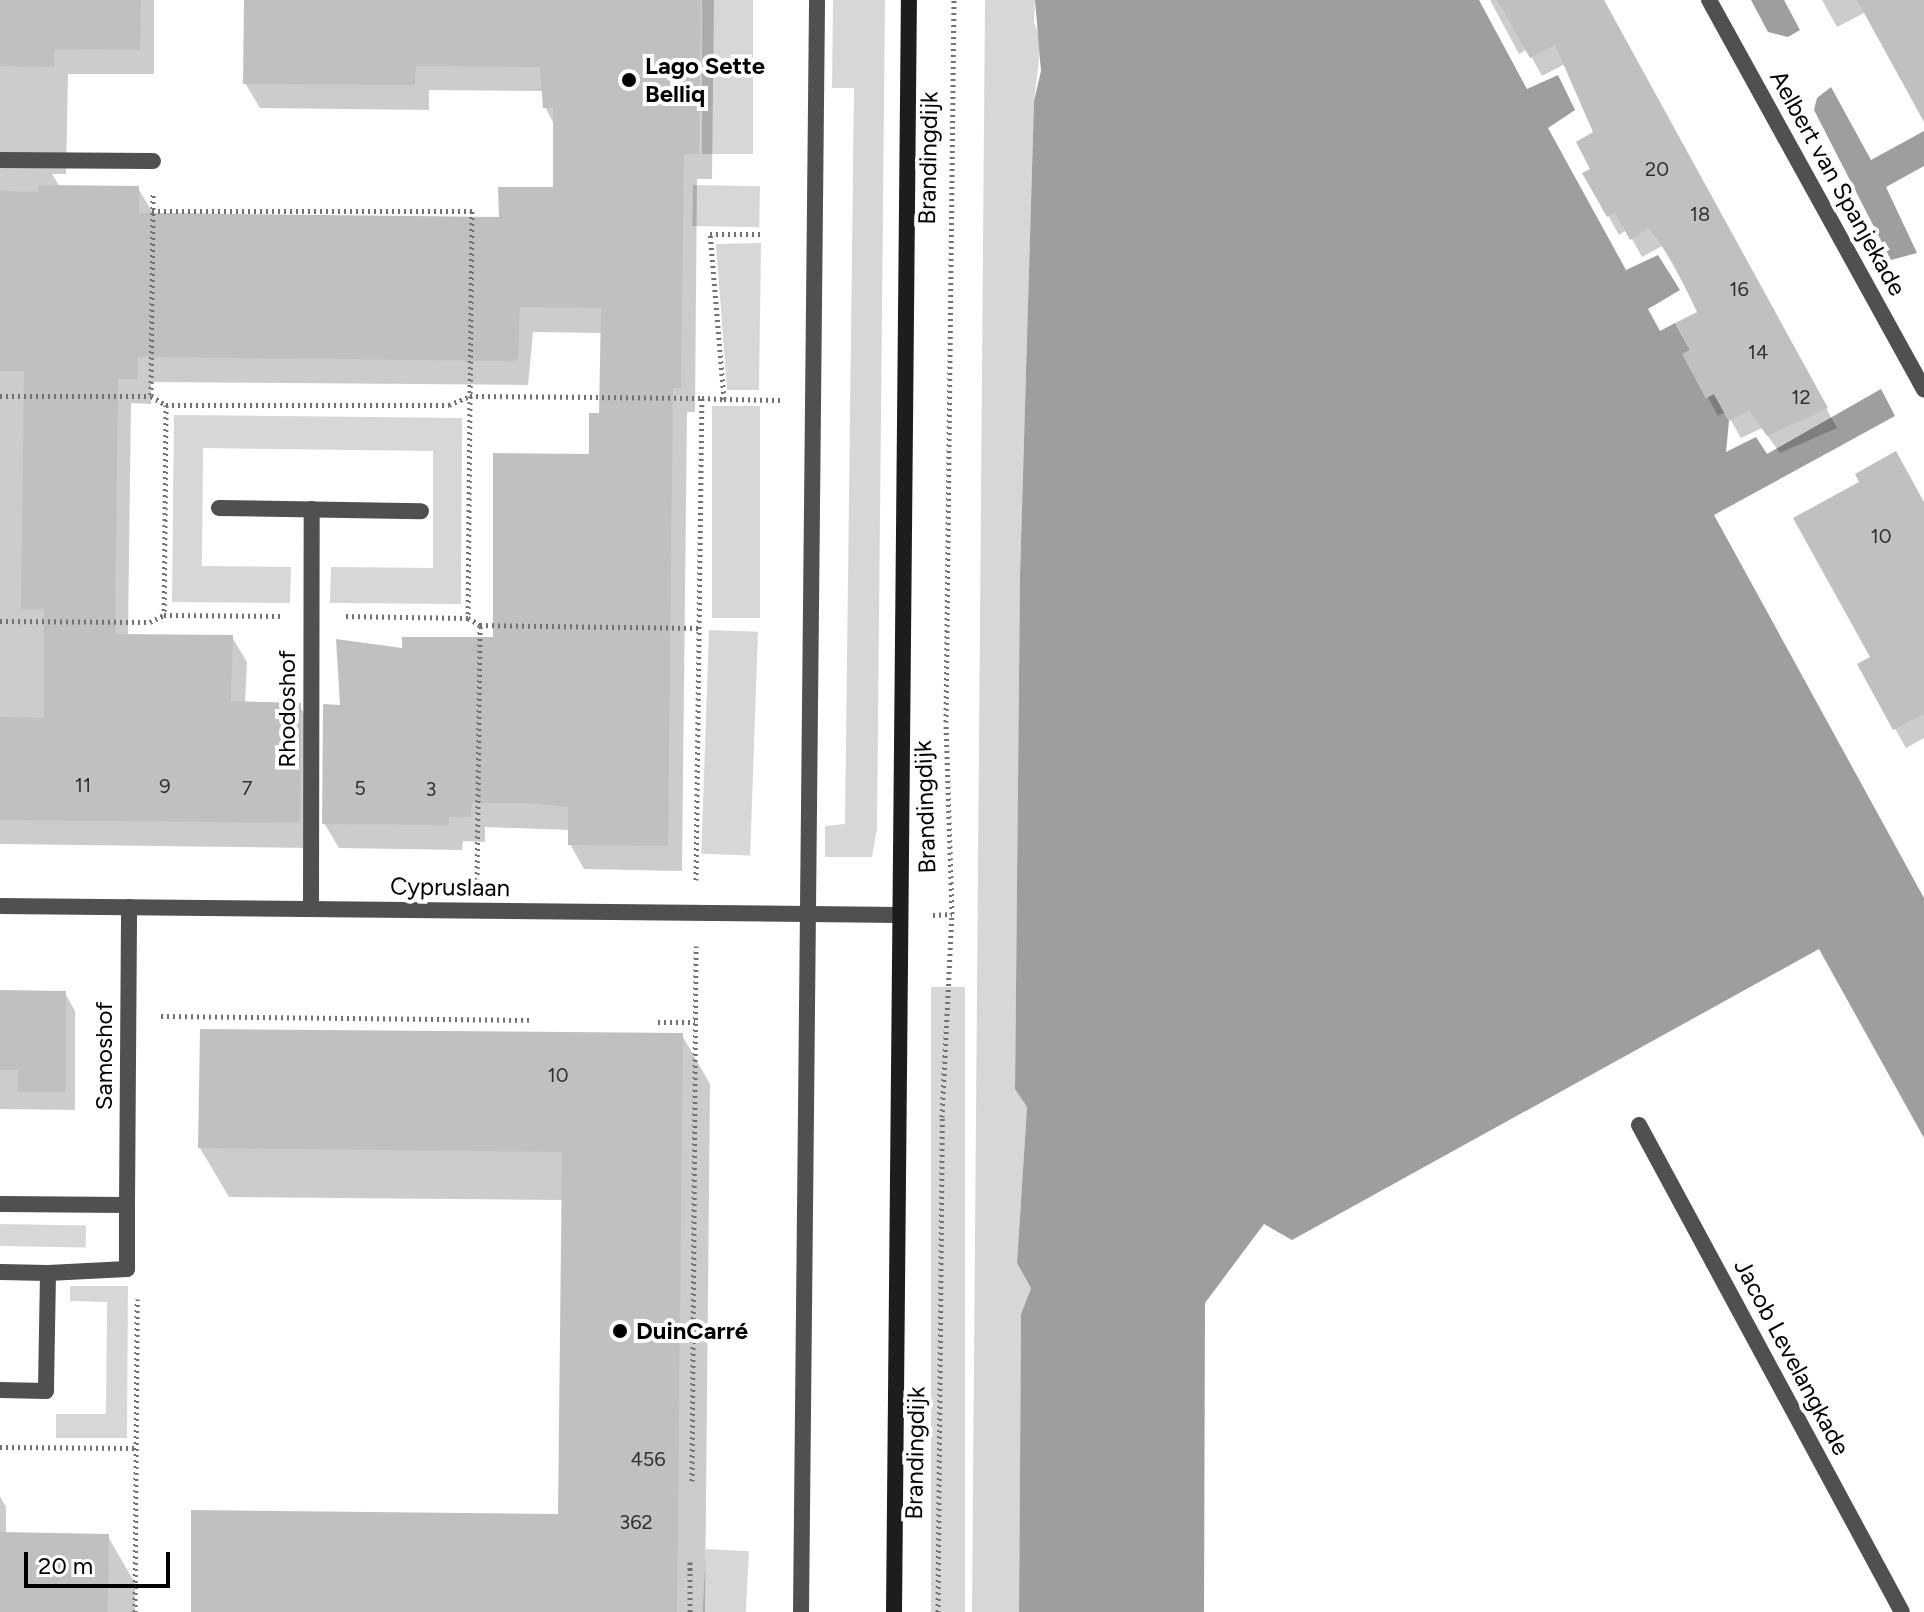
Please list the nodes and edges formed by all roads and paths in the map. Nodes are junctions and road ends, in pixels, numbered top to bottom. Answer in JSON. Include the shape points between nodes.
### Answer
{"nodes":[{"id":1,"x":817,"y":0,"type":"edge"},
{"id":2,"x":909,"y":0,"type":"edge"},
{"id":3,"x":954,"y":0,"type":"edge"},
{"id":4,"x":1709,"y":0,"type":"edge"},
{"id":5,"x":0,"y":160,"type":"edge"},
{"id":6,"x":153,"y":161,"type":"joint"},
{"id":7,"x":152,"y":211,"type":"junction"},
{"id":8,"x":764,"y":234,"type":"dead end"},
{"id":9,"x":1924,"y":390,"type":"edge"},
{"id":10,"x":0,"y":396,"type":"edge"},
{"id":11,"x":702,"y":398,"type":"junction"},
{"id":12,"x":724,"y":399,"type":"junction"},
{"id":13,"x":811,"y":400,"type":"junction"},
{"id":14,"x":219,"y":508,"type":"dead end"},
{"id":15,"x":312,"y":509,"type":"junction"},
{"id":16,"x":421,"y":511,"type":"dead end"},
{"id":17,"x":164,"y":615,"type":"dead end"},
{"id":18,"x":468,"y":618,"type":"dead end"},
{"id":19,"x":0,"y":621,"type":"edge"},
{"id":20,"x":480,"y":625,"type":"junction"},
{"id":21,"x":700,"y":628,"type":"junction"},
{"id":22,"x":0,"y":906,"type":"edge"},
{"id":23,"x":129,"y":907,"type":"junction"},
{"id":24,"x":311,"y":909,"type":"junction"},
{"id":25,"x":477,"y":911,"type":"junction"},
{"id":26,"x":696,"y":913,"type":"junction"},
{"id":27,"x":809,"y":915,"type":"junction"},
{"id":28,"x":900,"y":915,"type":"junction"},
{"id":29,"x":128,"y":1016,"type":"junction"},
{"id":30,"x":530,"y":1020,"type":"dead end"},
{"id":31,"x":658,"y":1022,"type":"dead end"},
{"id":32,"x":695,"y":1022,"type":"junction"},
{"id":33,"x":1639,"y":1125,"type":"dead end"},
{"id":34,"x":0,"y":1204,"type":"edge"},
{"id":35,"x":127,"y":1205,"type":"junction"},
{"id":36,"x":127,"y":1269,"type":"junction"},
{"id":37,"x":0,"y":1272,"type":"edge"},
{"id":38,"x":48,"y":1273,"type":"junction"},
{"id":39,"x":0,"y":1390,"type":"edge"},
{"id":40,"x":0,"y":1447,"type":"edge"},
{"id":41,"x":136,"y":1448,"type":"junction"},
{"id":42,"x":692,"y":1481,"type":"dead end"},
{"id":43,"x":690,"y":1562,"type":"dead end"},
{"id":44,"x":135,"y":1612,"type":"edge"},
{"id":45,"x":690,"y":1612,"type":"edge"},
{"id":46,"x":801,"y":1612,"type":"edge"},
{"id":47,"x":894,"y":1612,"type":"edge"},
{"id":48,"x":938,"y":1612,"type":"edge"},
{"id":49,"x":1902,"y":1612,"type":"edge"}],
"edges":[{"from":1,"to":13,"type":"street"},
{"from":2,"to":28,"type":"street","name":"Brandingdijk"},
{"from":3,"to":48,"type":"path","name":"Brandingdijk","via":[[946,722],[952,914],[942,1117]]},
{"from":4,"to":9,"type":"street","name":"Aelbert van Spanjekade"},
{"from":5,"to":6,"type":"street"},
{"from":6,"to":7,"type":"path"},
{"from":7,"to":10,"type":"path","via":[[151,396]]},
{"from":7,"to":11,"type":"path","via":[[472,211],[470,396]]},
{"from":8,"to":12,"type":"path","via":[[710,234]]},
{"from":11,"to":12,"type":"path"},
{"from":11,"to":21,"type":"path"},
{"from":12,"to":13,"type":"path"},
{"from":13,"to":27,"type":"street"},
{"from":14,"to":15,"type":"street"},
{"from":15,"to":16,"type":"street"},
{"from":15,"to":24,"type":"street","name":"Rhodoshof"},
{"from":17,"to":19,"type":"path","via":[[150,622]]},
{"from":18,"to":20,"type":"path"},
{"from":20,"to":21,"type":"path"},
{"from":20,"to":25,"type":"path"},
{"from":21,"to":26,"type":"path"},
{"from":22,"to":23,"type":"street","name":"Cypruslaan"},
{"from":23,"to":24,"type":"street","name":"Cypruslaan"},
{"from":23,"to":29,"type":"street","name":"Samoshof"},
{"from":24,"to":25,"type":"street","name":"Cypruslaan"},
{"from":25,"to":26,"type":"street","name":"Cypruslaan"},
{"from":26,"to":27,"type":"street","name":"Cypruslaan"},
{"from":26,"to":32,"type":"path"},
{"from":27,"to":28,"type":"street","name":"Cypruslaan"},
{"from":27,"to":46,"type":"street"},
{"from":28,"to":47,"type":"street","name":"Brandingdijk"},
{"from":29,"to":30,"type":"path"},
{"from":29,"to":35,"type":"street","name":"Samoshof"},
{"from":31,"to":32,"type":"path"},
{"from":32,"to":42,"type":"path"},
{"from":33,"to":49,"type":"street","name":"Jacob Levelangkade"},
{"from":34,"to":35,"type":"street"},
{"from":35,"to":36,"type":"street","name":"Samoshof"},
{"from":36,"to":38,"type":"street"},
{"from":36,"to":41,"type":"path","via":[[137,1283]]},
{"from":37,"to":38,"type":"street"},
{"from":38,"to":39,"type":"street","via":[[46,1391]]},
{"from":40,"to":41,"type":"path"},
{"from":41,"to":44,"type":"path"},
{"from":43,"to":45,"type":"path"}]}
